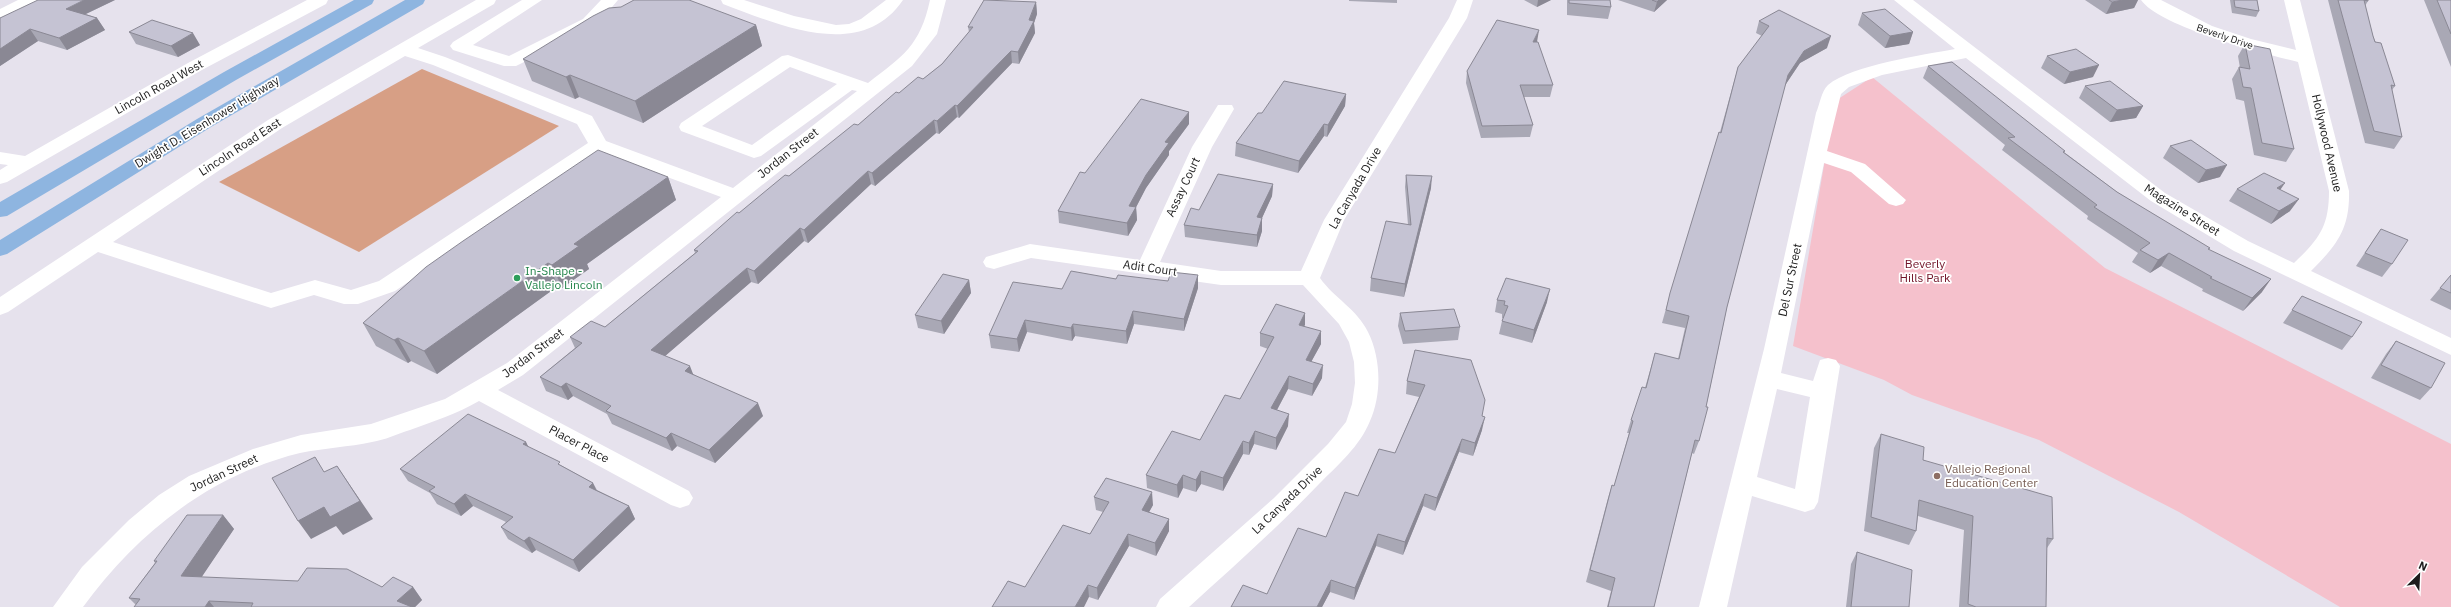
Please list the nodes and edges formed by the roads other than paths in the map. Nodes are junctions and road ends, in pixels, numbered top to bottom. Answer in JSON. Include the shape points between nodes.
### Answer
{"nodes":[{"id":1,"x":32,"y":0,"type":"edge"},
{"id":2,"x":320,"y":0,"type":"edge"},
{"id":3,"x":366,"y":0,"type":"edge"},
{"id":4,"x":417,"y":0,"type":"edge"},
{"id":5,"x":488,"y":0,"type":"edge"},
{"id":6,"x":534,"y":0,"type":"edge"},
{"id":7,"x":610,"y":0,"type":"edge"},
{"id":8,"x":729,"y":0,"type":"edge"},
{"id":9,"x":895,"y":0,"type":"edge"},
{"id":10,"x":938,"y":0,"type":"edge"},
{"id":11,"x":1465,"y":0,"type":"edge"},
{"id":12,"x":1902,"y":0,"type":"edge"},
{"id":13,"x":2149,"y":0,"type":"edge"},
{"id":14,"x":2292,"y":0,"type":"edge"},
{"id":15,"x":0,"y":15,"type":"edge"},
{"id":16,"x":402,"y":49,"type":"junction"},
{"id":17,"x":1968,"y":52,"type":"junction"},
{"id":18,"x":2306,"y":58,"type":"junction"},
{"id":19,"x":860,"y":87,"type":"junction"},
{"id":20,"x":1225,"y":109,"type":"dead end"},
{"id":21,"x":598,"y":145,"type":"junction"},
{"id":22,"x":1817,"y":154,"type":"junction"},
{"id":23,"x":0,"y":158,"type":"edge"},
{"id":24,"x":28,"y":162,"type":"junction"},
{"id":25,"x":0,"y":178,"type":"edge"},
{"id":26,"x":734,"y":195,"type":"junction"},
{"id":27,"x":1896,"y":200,"type":"dead end"},
{"id":28,"x":0,"y":211,"type":"edge"},
{"id":29,"x":94,"y":243,"type":"junction"},
{"id":30,"x":0,"y":249,"type":"edge"},
{"id":31,"x":994,"y":262,"type":"dead end"},
{"id":32,"x":1147,"y":268,"type":"junction"},
{"id":33,"x":2296,"y":273,"type":"junction"},
{"id":34,"x":1309,"y":278,"type":"junction"},
{"id":35,"x":0,"y":307,"type":"edge"},
{"id":36,"x":2451,"y":347,"type":"edge"},
{"id":37,"x":1828,"y":366,"type":"dead end"},
{"id":38,"x":1768,"y":378,"type":"junction"},
{"id":39,"x":479,"y":390,"type":"junction"},
{"id":40,"x":1823,"y":392,"type":"junction"},
{"id":41,"x":1743,"y":483,"type":"junction"},
{"id":42,"x":680,"y":498,"type":"dead end"},
{"id":43,"x":66,"y":607,"type":"edge"},
{"id":44,"x":1170,"y":607,"type":"edge"},
{"id":45,"x":1713,"y":607,"type":"edge"}],
"edges":[{"from":1,"to":15,"type":"street"},
{"from":2,"to":24,"type":"street","name":"Lincoln Road West","via":[[194,67]]},
{"from":3,"to":28,"type":"highway"},
{"from":4,"to":30,"type":"highway","name":"Dwight D. Eisenhower Highway","via":[[204,123]]},
{"from":5,"to":16,"type":"street","name":"Lincoln Road East"},
{"from":6,"to":7,"type":"street","via":[[459,46],[510,62],[589,23]]},
{"from":8,"to":9,"type":"street","via":[[824,29],[846,30],[873,20]]},
{"from":10,"to":19,"type":"street","name":"Jordan Street","via":[[933,27],[924,44],[906,62]]},
{"from":11,"to":34,"type":"street","name":"La Canyada Drive","via":[[1458,18],[1334,220]]},
{"from":12,"to":17,"type":"street","name":"Magazine Street"},
{"from":13,"to":18,"type":"street","name":"Beverly Drive","via":[[2190,24],[2221,36]]},
{"from":14,"to":18,"type":"street","name":"Hollywood Avenue"},
{"from":16,"to":21,"type":"street","via":[[439,61],[584,120]]},
{"from":16,"to":29,"type":"street","name":"Lincoln Road East","via":[[275,124]]},
{"from":17,"to":22,"type":"street","name":"Del Sur Street","via":[[1862,75],[1841,84],[1833,91],[1825,113]]},
{"from":17,"to":33,"type":"street","name":"Magazine Street","via":[[2158,197],[2241,246]]},
{"from":18,"to":33,"type":"street","name":"Hollywood Avenue","via":[[2339,191],[2340,210],[2337,226],[2329,238]]},
{"from":19,"to":19,"type":"street","via":[[788,60],[688,127],[754,152]]},
{"from":19,"to":26,"type":"street","name":"Jordan Street"},
{"from":20,"to":32,"type":"street","name":"Assay Court","via":[[1202,147]]},
{"from":21,"to":26,"type":"street"},
{"from":21,"to":29,"type":"street","via":[[387,286],[362,297],[343,299],[315,287],[271,301]]},
{"from":22,"to":27,"type":"street","via":[[1858,168]]},
{"from":22,"to":38,"type":"street","name":"Del Sur Street"},
{"from":23,"to":24,"type":"street"},
{"from":24,"to":25,"type":"street","name":"Lincoln Road West"},
{"from":26,"to":39,"type":"street","name":"Jordan Street","via":[[515,369]]},
{"from":29,"to":35,"type":"street","name":"Lincoln Road East"},
{"from":31,"to":32,"type":"street","name":"Adit Court","via":[[1030,251]]},
{"from":32,"to":34,"type":"street","name":"Adit Court","via":[[1221,278]]},
{"from":33,"to":36,"type":"street","name":"Magazine Street"},
{"from":34,"to":44,"type":"street","name":"La Canyada Drive","via":[[1316,290],[1356,330],[1364,357],[1367,384],[1361,415],[1346,441],[1285,505]]},
{"from":37,"to":40,"type":"street"},
{"from":38,"to":40,"type":"street"},
{"from":38,"to":41,"type":"street","name":"Del Sur Street"},
{"from":39,"to":42,"type":"street","name":"Placer Place"},
{"from":39,"to":43,"type":"street","name":"Jordan Street","via":[[453,405],[372,433],[301,444],[252,458],[198,483],[168,502],[138,527],[91,575]]},
{"from":40,"to":41,"type":"street","via":[[1805,502]]},
{"from":41,"to":45,"type":"street","name":"Del Sur Street"}]}
